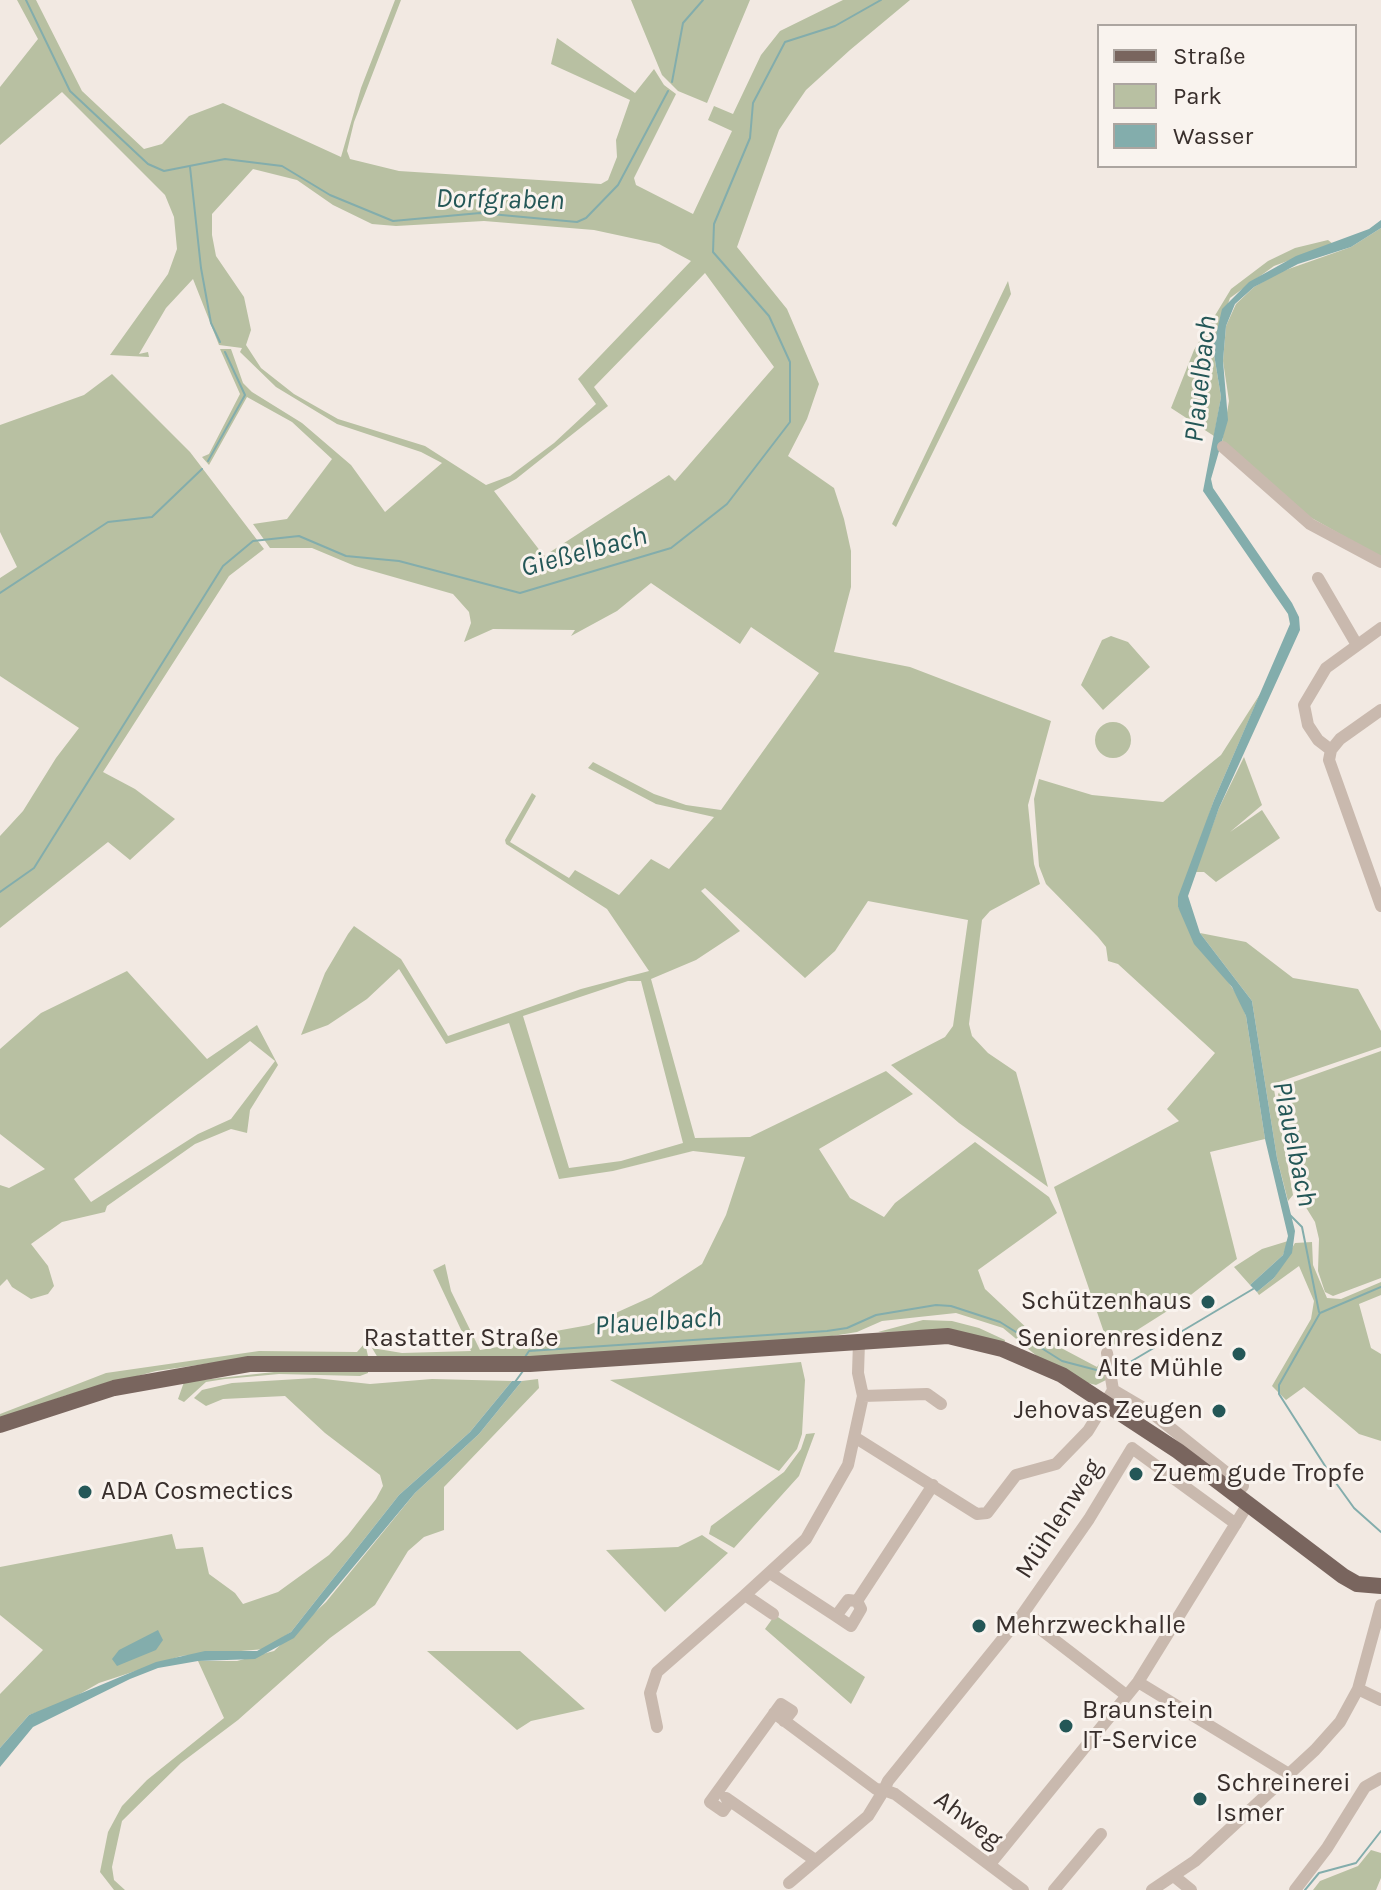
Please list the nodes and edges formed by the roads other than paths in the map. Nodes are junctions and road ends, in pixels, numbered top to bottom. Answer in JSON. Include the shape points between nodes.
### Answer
{"nodes":[{"id":1,"x":1223,"y":447,"type":"dead end"},
{"id":2,"x":1381,"y":562,"type":"edge"},
{"id":3,"x":1318,"y":578,"type":"dead end"},
{"id":4,"x":1381,"y":628,"type":"edge"},
{"id":5,"x":1357,"y":645,"type":"junction"},
{"id":6,"x":1381,"y":710,"type":"edge"},
{"id":7,"x":1331,"y":750,"type":"junction"},
{"id":8,"x":1381,"y":906,"type":"edge"},
{"id":9,"x":859,"y":1342,"type":"junction"},
{"id":10,"x":1109,"y":1359,"type":"dead end"},
{"id":11,"x":1111,"y":1391,"type":"junction"},
{"id":12,"x":863,"y":1396,"type":"junction"},
{"id":13,"x":941,"y":1404,"type":"dead end"},
{"id":14,"x":0,"y":1425,"type":"edge"},
{"id":15,"x":856,"y":1438,"type":"junction"},
{"id":16,"x":933,"y":1485,"type":"junction"},
{"id":17,"x":1241,"y":1500,"type":"junction"},
{"id":18,"x":1236,"y":1524,"type":"junction"},
{"id":19,"x":770,"y":1573,"type":"junction"},
{"id":20,"x":1381,"y":1586,"type":"edge"},
{"id":21,"x":745,"y":1595,"type":"junction"},
{"id":22,"x":1381,"y":1605,"type":"edge"},
{"id":23,"x":773,"y":1614,"type":"dead end"},
{"id":24,"x":1022,"y":1615,"type":"junction"},
{"id":25,"x":1138,"y":1682,"type":"junction"},
{"id":26,"x":1358,"y":1689,"type":"junction"},
{"id":27,"x":1126,"y":1695,"type":"junction"},
{"id":28,"x":1381,"y":1700,"type":"edge"},
{"id":29,"x":657,"y":1727,"type":"dead end"},
{"id":30,"x":1289,"y":1774,"type":"junction"},
{"id":31,"x":1381,"y":1778,"type":"edge"},
{"id":32,"x":884,"y":1790,"type":"junction"},
{"id":33,"x":1101,"y":1834,"type":"dead end"},
{"id":34,"x":815,"y":1860,"type":"junction"},
{"id":35,"x":990,"y":1864,"type":"junction"},
{"id":36,"x":1175,"y":1877,"type":"junction"},
{"id":37,"x":789,"y":1883,"type":"dead end"},
{"id":38,"x":1023,"y":1890,"type":"edge"},
{"id":39,"x":1054,"y":1890,"type":"edge"},
{"id":40,"x":1152,"y":1890,"type":"edge"},
{"id":41,"x":1191,"y":1890,"type":"edge"},
{"id":42,"x":1295,"y":1890,"type":"edge"}],
"edges":[{"from":1,"to":2,"type":"street","via":[[1310,524]]},
{"from":3,"to":5,"type":"street"},
{"from":4,"to":5,"type":"street"},
{"from":5,"to":7,"type":"street","via":[[1326,668],[1304,705],[1308,725]]},
{"from":6,"to":7,"type":"street"},
{"from":7,"to":8,"type":"street","via":[[1329,760]]},
{"from":9,"to":11,"type":"main road","name":"Rastatter Straße","via":[[936,1336],[982,1343]]},
{"from":9,"to":12,"type":"street"},
{"from":9,"to":14,"type":"main road","name":"Rastatter Straße","via":[[524,1364],[236,1366],[102,1391]]},
{"from":10,"to":11,"type":"street"},
{"from":11,"to":16,"type":"street","via":[[1088,1431],[1056,1464],[1016,1475],[987,1513],[977,1514]]},
{"from":11,"to":17,"type":"main road","name":"Rastatter Straße"},
{"from":12,"to":13,"type":"street","via":[[927,1394]]},
{"from":12,"to":15,"type":"street"},
{"from":15,"to":16,"type":"street"},
{"from":15,"to":19,"type":"street","via":[[829,1504],[806,1539]]},
{"from":16,"to":19,"type":"street","via":[[857,1601],[861,1609],[851,1626]]},
{"from":17,"to":18,"type":"street"},
{"from":17,"to":20,"type":"main road","name":"Rastatter Straße","via":[[1343,1576],[1357,1584]]},
{"from":18,"to":24,"type":"street","name":"Mühlenweg","via":[[1132,1448]]},
{"from":18,"to":25,"type":"street"},
{"from":19,"to":21,"type":"street"},
{"from":21,"to":23,"type":"street"},
{"from":21,"to":29,"type":"street","via":[[657,1672],[650,1693]]},
{"from":22,"to":26,"type":"street"},
{"from":24,"to":27,"type":"street"},
{"from":24,"to":32,"type":"street","name":"Mühlenweg"},
{"from":25,"to":27,"type":"street"},
{"from":25,"to":30,"type":"street"},
{"from":26,"to":28,"type":"street"},
{"from":26,"to":30,"type":"street","via":[[1340,1722]]},
{"from":27,"to":35,"type":"street"},
{"from":30,"to":36,"type":"street"},
{"from":31,"to":42,"type":"street","via":[[1365,1787]]},
{"from":32,"to":34,"type":"street","name":"Mühlenweg","via":[[868,1816]]},
{"from":32,"to":34,"type":"street","name":"Ahweg","via":[[779,1717],[717,1792]]},
{"from":32,"to":35,"type":"street","name":"Ahweg"},
{"from":33,"to":39,"type":"street"},
{"from":34,"to":37,"type":"street","name":"Mühlenweg"},
{"from":35,"to":38,"type":"street","name":"Ahweg"},
{"from":36,"to":40,"type":"street"},
{"from":36,"to":41,"type":"street"}]}
